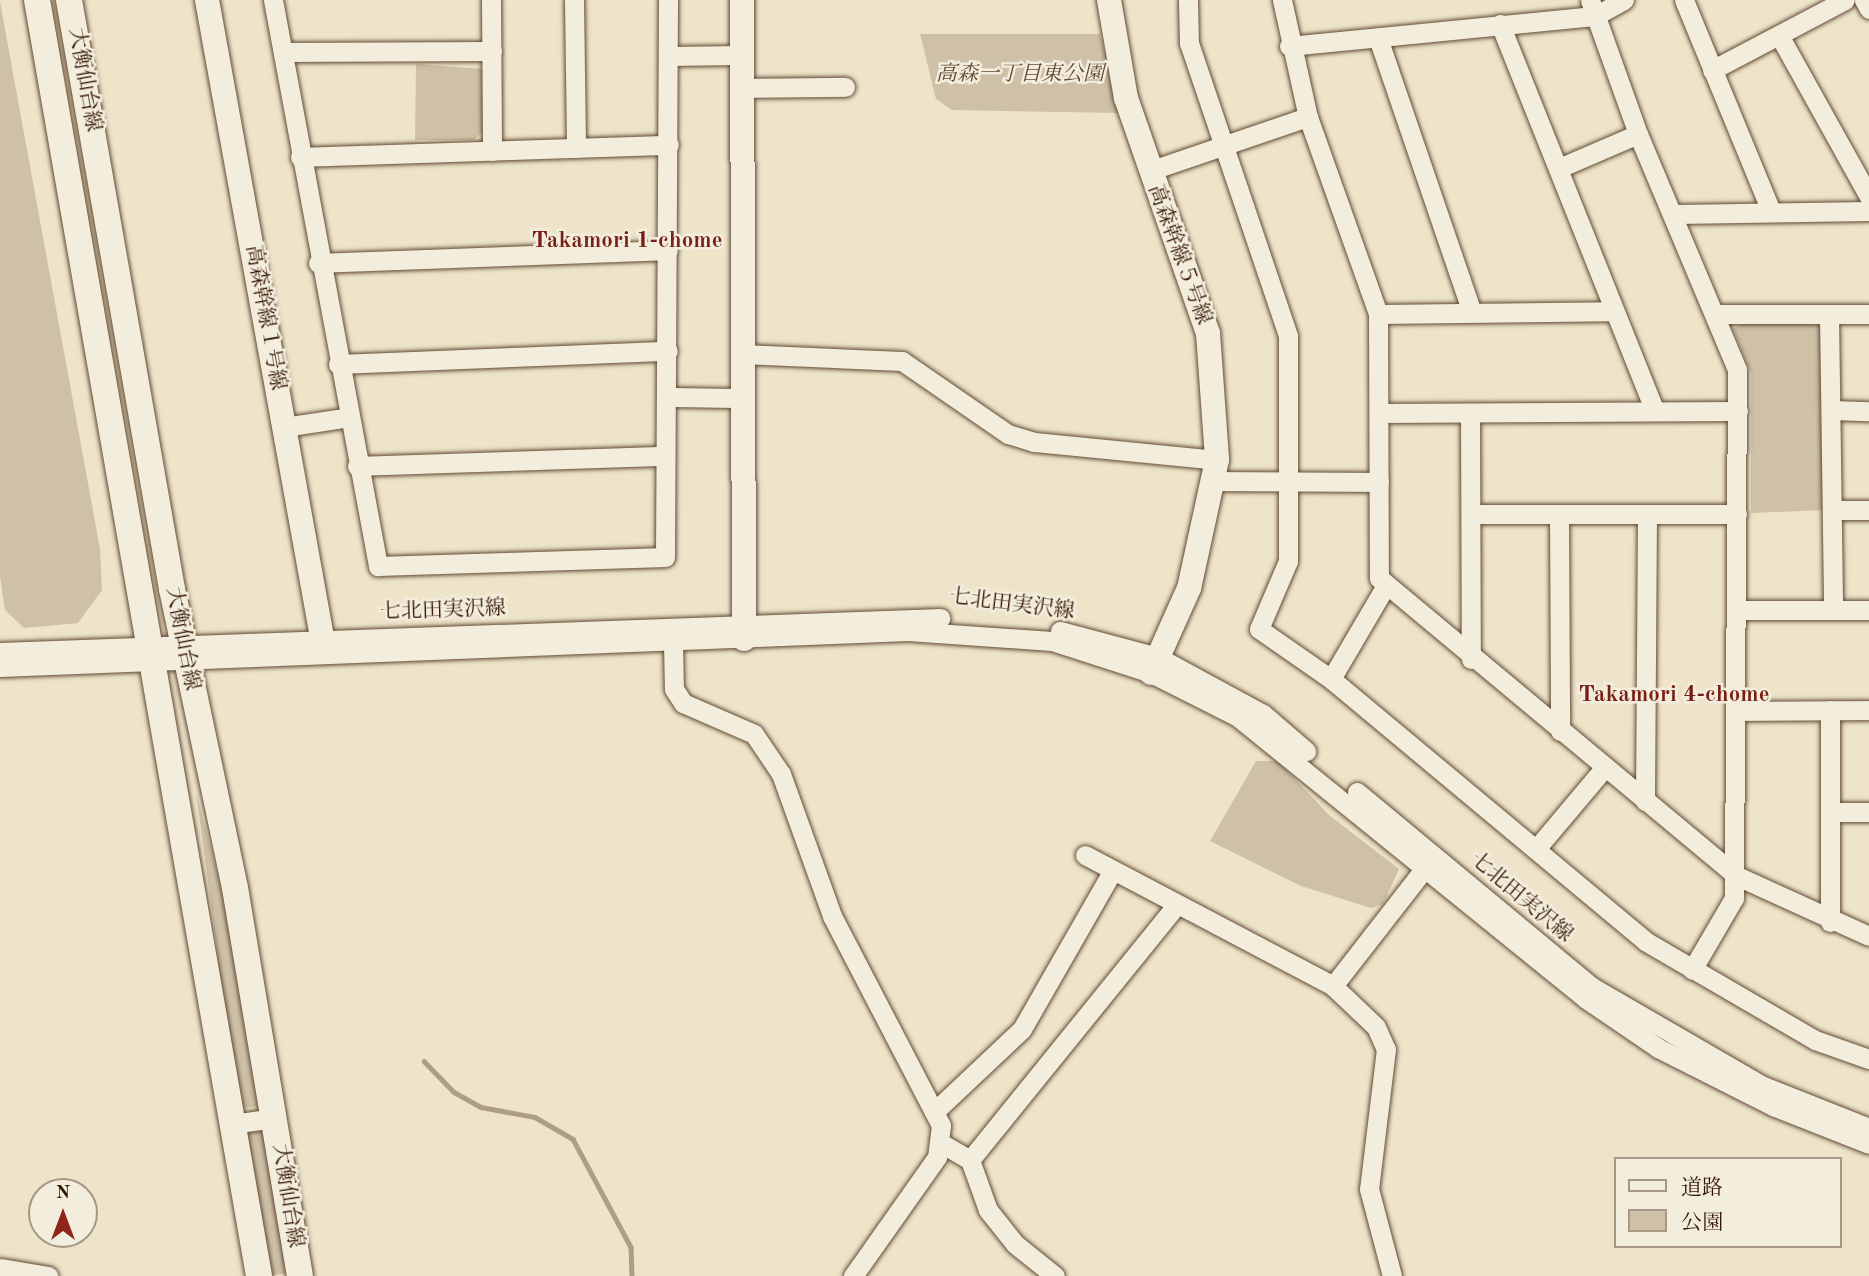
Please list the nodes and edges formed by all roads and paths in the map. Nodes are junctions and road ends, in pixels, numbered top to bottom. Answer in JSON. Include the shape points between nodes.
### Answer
{"nodes":[{"id":1,"x":37,"y":0,"type":"edge"},
{"id":2,"x":69,"y":0,"type":"edge"},
{"id":3,"x":206,"y":0,"type":"edge"},
{"id":4,"x":273,"y":0,"type":"edge"},
{"id":5,"x":491,"y":0,"type":"edge"},
{"id":6,"x":574,"y":0,"type":"edge"},
{"id":7,"x":668,"y":0,"type":"edge"},
{"id":8,"x":742,"y":0,"type":"edge"},
{"id":9,"x":1109,"y":0,"type":"edge"},
{"id":10,"x":1188,"y":0,"type":"edge"},
{"id":11,"x":1282,"y":0,"type":"edge"},
{"id":12,"x":1624,"y":0,"type":"edge"},
{"id":13,"x":1684,"y":0,"type":"edge"},
{"id":14,"x":1845,"y":0,"type":"edge"},
{"id":15,"x":1864,"y":0,"type":"edge"},
{"id":16,"x":1593,"y":8,"type":"edge"},
{"id":17,"x":1869,"y":9,"type":"edge"},
{"id":18,"x":1500,"y":24,"type":"junction"},
{"id":19,"x":1779,"y":35,"type":"junction"},
{"id":20,"x":1378,"y":38,"type":"junction"},
{"id":21,"x":1289,"y":46,"type":"junction"},
{"id":22,"x":492,"y":51,"type":"junction"},
{"id":23,"x":283,"y":52,"type":"junction"},
{"id":24,"x":741,"y":55,"type":"junction"},
{"id":25,"x":668,"y":56,"type":"junction"},
{"id":26,"x":1712,"y":70,"type":"junction"},
{"id":27,"x":845,"y":87,"type":"dead end"},
{"id":28,"x":743,"y":88,"type":"junction"},
{"id":29,"x":1308,"y":117,"type":"junction"},
{"id":30,"x":1638,"y":134,"type":"junction"},
{"id":31,"x":669,"y":145,"type":"junction"},
{"id":32,"x":1223,"y":145,"type":"junction"},
{"id":33,"x":576,"y":148,"type":"junction"},
{"id":34,"x":492,"y":151,"type":"junction"},
{"id":35,"x":300,"y":157,"type":"junction"},
{"id":36,"x":1559,"y":168,"type":"junction"},
{"id":37,"x":1149,"y":171,"type":"junction"},
{"id":38,"x":1869,"y":197,"type":"edge"},
{"id":39,"x":1771,"y":211,"type":"junction"},
{"id":40,"x":1869,"y":211,"type":"edge"},
{"id":41,"x":1676,"y":214,"type":"junction"},
{"id":42,"x":668,"y":250,"type":"junction"},
{"id":43,"x":318,"y":262,"type":"junction"},
{"id":44,"x":1612,"y":311,"type":"junction"},
{"id":45,"x":1472,"y":312,"type":"junction"},
{"id":46,"x":1378,"y":314,"type":"junction"},
{"id":47,"x":1717,"y":314,"type":"junction"},
{"id":48,"x":1829,"y":314,"type":"junction"},
{"id":49,"x":1869,"y":314,"type":"edge"},
{"id":50,"x":668,"y":351,"type":"junction"},
{"id":51,"x":742,"y":354,"type":"junction"},
{"id":52,"x":338,"y":363,"type":"junction"},
{"id":53,"x":666,"y":397,"type":"junction"},
{"id":54,"x":742,"y":398,"type":"junction"},
{"id":55,"x":1654,"y":410,"type":"junction"},
{"id":56,"x":1738,"y":411,"type":"junction"},
{"id":57,"x":1831,"y":411,"type":"junction"},
{"id":58,"x":1869,"y":411,"type":"edge"},
{"id":59,"x":1379,"y":413,"type":"junction"},
{"id":60,"x":1470,"y":413,"type":"junction"},
{"id":61,"x":349,"y":417,"type":"junction"},
{"id":62,"x":284,"y":427,"type":"junction"},
{"id":63,"x":664,"y":456,"type":"junction"},
{"id":64,"x":357,"y":466,"type":"junction"},
{"id":65,"x":1216,"y":470,"type":"junction"},
{"id":66,"x":1378,"y":482,"type":"junction"},
{"id":67,"x":1289,"y":484,"type":"junction"},
{"id":68,"x":1832,"y":510,"type":"junction"},
{"id":69,"x":1869,"y":510,"type":"edge"},
{"id":70,"x":1472,"y":514,"type":"junction"},
{"id":71,"x":1559,"y":514,"type":"junction"},
{"id":72,"x":1647,"y":514,"type":"junction"},
{"id":73,"x":1737,"y":514,"type":"junction"},
{"id":74,"x":1385,"y":587,"type":"junction"},
{"id":75,"x":1738,"y":610,"type":"junction"},
{"id":76,"x":1833,"y":610,"type":"junction"},
{"id":77,"x":1869,"y":610,"type":"edge"},
{"id":78,"x":744,"y":631,"type":"junction"},
{"id":79,"x":322,"y":637,"type":"junction"},
{"id":80,"x":673,"y":643,"type":"junction"},
{"id":81,"x":184,"y":652,"type":"junction"},
{"id":82,"x":153,"y":654,"type":"junction"},
{"id":83,"x":1,"y":657,"type":"edge"},
{"id":84,"x":1471,"y":659,"type":"junction"},
{"id":85,"x":1155,"y":665,"type":"junction"},
{"id":86,"x":1331,"y":678,"type":"junction"},
{"id":87,"x":1830,"y":710,"type":"junction"},
{"id":88,"x":1869,"y":710,"type":"edge"},
{"id":89,"x":1736,"y":711,"type":"junction"},
{"id":90,"x":1560,"y":731,"type":"junction"},
{"id":91,"x":1605,"y":767,"type":"junction"},
{"id":92,"x":1645,"y":800,"type":"junction"},
{"id":93,"x":1831,"y":811,"type":"junction"},
{"id":94,"x":1869,"y":812,"type":"edge"},
{"id":95,"x":1536,"y":849,"type":"junction"},
{"id":96,"x":1085,"y":855,"type":"dead end"},
{"id":97,"x":1425,"y":868,"type":"junction"},
{"id":98,"x":1113,"y":870,"type":"junction"},
{"id":99,"x":1735,"y":875,"type":"junction"},
{"id":100,"x":1177,"y":904,"type":"junction"},
{"id":101,"x":1830,"y":922,"type":"junction"},
{"id":102,"x":1869,"y":936,"type":"edge"},
{"id":103,"x":1692,"y":970,"type":"junction"},
{"id":104,"x":1333,"y":986,"type":"junction"},
{"id":105,"x":1869,"y":1059,"type":"edge"},
{"id":106,"x":934,"y":1112,"type":"junction"},
{"id":107,"x":274,"y":1118,"type":"junction"},
{"id":108,"x":232,"y":1124,"type":"junction"},
{"id":109,"x":1869,"y":1128,"type":"edge"},
{"id":110,"x":939,"y":1142,"type":"junction"},
{"id":111,"x":1869,"y":1144,"type":"edge"},
{"id":112,"x":970,"y":1160,"type":"junction"},
{"id":113,"x":0,"y":1268,"type":"edge"},
{"id":114,"x":48,"y":1276,"type":"edge"},
{"id":115,"x":259,"y":1276,"type":"edge"},
{"id":116,"x":300,"y":1276,"type":"edge"},
{"id":117,"x":853,"y":1276,"type":"edge"},
{"id":118,"x":1055,"y":1276,"type":"edge"},
{"id":119,"x":1392,"y":1276,"type":"edge"}],
"edges":[{"from":1,"to":82,"type":"main road","name":"大衡仙台線"},
{"from":2,"to":81,"type":"main road","name":"大衡仙台線"},
{"from":3,"to":62,"type":"street","name":"高森幹線１号線"},
{"from":4,"to":23,"type":"street"},
{"from":5,"to":22,"type":"street"},
{"from":6,"to":33,"type":"street"},
{"from":7,"to":25,"type":"street"},
{"from":8,"to":24,"type":"street"},
{"from":9,"to":37,"type":"street","name":"高森幹線５号線","via":[[1115,52]]},
{"from":10,"to":32,"type":"street","via":[[1189,43]]},
{"from":11,"to":21,"type":"street"},
{"from":12,"to":16,"type":"street"},
{"from":13,"to":26,"type":"street"},
{"from":14,"to":19,"type":"street"},
{"from":15,"to":17,"type":"street"},
{"from":16,"to":18,"type":"street"},
{"from":16,"to":30,"type":"street"},
{"from":18,"to":20,"type":"street"},
{"from":18,"to":36,"type":"street"},
{"from":19,"to":26,"type":"street"},
{"from":19,"to":38,"type":"street"},
{"from":20,"to":21,"type":"street"},
{"from":20,"to":45,"type":"street"},
{"from":21,"to":29,"type":"street"},
{"from":22,"to":23,"type":"street"},
{"from":22,"to":34,"type":"street"},
{"from":23,"to":35,"type":"street"},
{"from":24,"to":25,"type":"street"},
{"from":24,"to":28,"type":"street"},
{"from":25,"to":31,"type":"street"},
{"from":26,"to":39,"type":"street"},
{"from":27,"to":28,"type":"street"},
{"from":28,"to":51,"type":"street"},
{"from":29,"to":32,"type":"street"},
{"from":29,"to":46,"type":"street"},
{"from":30,"to":36,"type":"street"},
{"from":30,"to":41,"type":"street"},
{"from":31,"to":33,"type":"street"},
{"from":31,"to":42,"type":"street"},
{"from":32,"to":37,"type":"street"},
{"from":32,"to":67,"type":"street","via":[[1288,336]]},
{"from":33,"to":34,"type":"street"},
{"from":34,"to":35,"type":"street"},
{"from":35,"to":43,"type":"street"},
{"from":36,"to":44,"type":"street"},
{"from":37,"to":65,"type":"street","name":"高森幹線５号線","via":[[1208,333]]},
{"from":39,"to":40,"type":"street"},
{"from":39,"to":41,"type":"street"},
{"from":41,"to":47,"type":"street"},
{"from":42,"to":43,"type":"street"},
{"from":42,"to":50,"type":"street"},
{"from":43,"to":52,"type":"street"},
{"from":44,"to":45,"type":"street"},
{"from":44,"to":55,"type":"street"},
{"from":45,"to":46,"type":"street"},
{"from":46,"to":59,"type":"street"},
{"from":47,"to":48,"type":"street"},
{"from":47,"to":56,"type":"street","via":[[1737,370]]},
{"from":48,"to":49,"type":"street"},
{"from":48,"to":57,"type":"street"},
{"from":50,"to":52,"type":"street"},
{"from":50,"to":53,"type":"street"},
{"from":51,"to":54,"type":"street"},
{"from":51,"to":65,"type":"street","via":[[902,361],[1008,434],[1034,443]]},
{"from":52,"to":61,"type":"street"},
{"from":53,"to":54,"type":"street"},
{"from":53,"to":63,"type":"street"},
{"from":54,"to":78,"type":"street"},
{"from":55,"to":56,"type":"street"},
{"from":55,"to":60,"type":"street"},
{"from":56,"to":73,"type":"street"},
{"from":57,"to":58,"type":"street"},
{"from":57,"to":68,"type":"street"},
{"from":59,"to":60,"type":"street"},
{"from":59,"to":66,"type":"street"},
{"from":60,"to":70,"type":"street"},
{"from":61,"to":62,"type":"street"},
{"from":61,"to":64,"type":"street"},
{"from":62,"to":79,"type":"street","name":"高森幹線１号線"},
{"from":63,"to":64,"type":"street"},
{"from":63,"to":64,"type":"street","via":[[665,557],[378,565]]},
{"from":65,"to":67,"type":"street"},
{"from":65,"to":85,"type":"street","name":"高森幹線５号線","via":[[1189,588]]},
{"from":66,"to":67,"type":"street"},
{"from":66,"to":74,"type":"street","via":[[1378,557]]},
{"from":67,"to":86,"type":"street","via":[[1288,561],[1259,629]]},
{"from":68,"to":69,"type":"street"},
{"from":68,"to":76,"type":"street"},
{"from":70,"to":71,"type":"street"},
{"from":70,"to":84,"type":"street"},
{"from":71,"to":72,"type":"street"},
{"from":71,"to":90,"type":"street"},
{"from":72,"to":73,"type":"street"},
{"from":72,"to":92,"type":"street"},
{"from":73,"to":75,"type":"street"},
{"from":74,"to":84,"type":"street"},
{"from":74,"to":86,"type":"street"},
{"from":75,"to":76,"type":"street"},
{"from":75,"to":89,"type":"street"},
{"from":76,"to":77,"type":"street"},
{"from":78,"to":79,"type":"street","name":"七北田実沢線"},
{"from":78,"to":80,"type":"street"},
{"from":78,"to":85,"type":"street","name":"七北田実沢線","via":[[974,618],[1055,629]]},
{"from":79,"to":81,"type":"street","name":"七北田実沢線"},
{"from":80,"to":81,"type":"street"},
{"from":80,"to":106,"type":"street","via":[[674,689],[683,703],[754,734],[781,774],[832,916]]},
{"from":81,"to":82,"type":"street"},
{"from":81,"to":107,"type":"main road","name":"大衡仙台線","via":[[235,888]]},
{"from":82,"to":83,"type":"street"},
{"from":82,"to":108,"type":"main road","name":"大衡仙台線"},
{"from":84,"to":90,"type":"street"},
{"from":85,"to":97,"type":"street","via":[[1291,754]]},
{"from":85,"to":109,"type":"street","name":"七北田実沢線","via":[[1263,715],[1592,987],[1760,1085]]},
{"from":86,"to":95,"type":"street"},
{"from":87,"to":88,"type":"street"},
{"from":87,"to":89,"type":"street"},
{"from":87,"to":93,"type":"street"},
{"from":89,"to":99,"type":"street"},
{"from":90,"to":91,"type":"street"},
{"from":91,"to":92,"type":"street"},
{"from":91,"to":95,"type":"street"},
{"from":92,"to":99,"type":"street"},
{"from":93,"to":94,"type":"street"},
{"from":93,"to":101,"type":"street"},
{"from":95,"to":103,"type":"street","via":[[1645,941]]},
{"from":96,"to":98,"type":"street"},
{"from":97,"to":104,"type":"street"},
{"from":97,"to":111,"type":"street","via":[[1586,999],[1658,1048],[1775,1107]]},
{"from":98,"to":100,"type":"street"},
{"from":98,"to":106,"type":"street","via":[[1022,1030]]},
{"from":99,"to":101,"type":"street"},
{"from":99,"to":103,"type":"street","via":[[1734,898]]},
{"from":100,"to":104,"type":"street"},
{"from":100,"to":112,"type":"street"},
{"from":101,"to":102,"type":"street"},
{"from":103,"to":105,"type":"street","via":[[1815,1040]]},
{"from":104,"to":119,"type":"street","via":[[1376,1027],[1386,1049],[1370,1189]]},
{"from":106,"to":110,"type":"street"},
{"from":107,"to":108,"type":"street"},
{"from":107,"to":116,"type":"main road","name":"大衡仙台線"},
{"from":108,"to":115,"type":"main road","name":"大衡仙台線"},
{"from":110,"to":112,"type":"street"},
{"from":110,"to":117,"type":"street","via":[[937,1157]]},
{"from":112,"to":118,"type":"street","via":[[988,1210],[1014,1244]]},
{"from":113,"to":114,"type":"street"}]}
